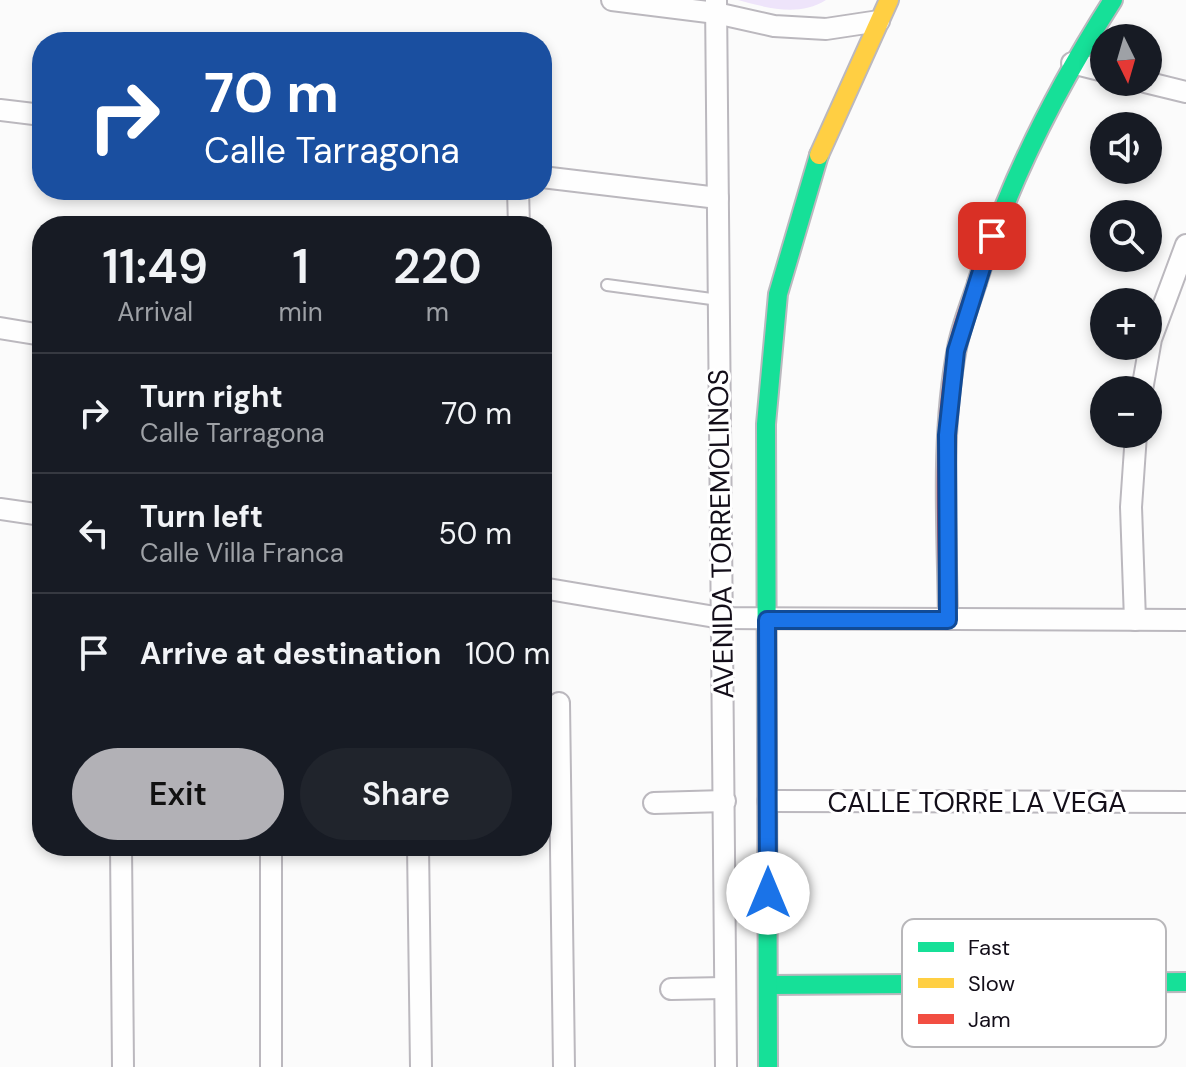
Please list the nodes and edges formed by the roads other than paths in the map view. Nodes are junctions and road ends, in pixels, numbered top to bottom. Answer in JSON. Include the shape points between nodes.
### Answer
{"nodes":[{"id":1,"x":612,"y":0,"type":"edge"},
{"id":2,"x":889,"y":0,"type":"edge"},
{"id":3,"x":1113,"y":0,"type":"edge"},
{"id":4,"x":716,"y":6,"type":"edge"},
{"id":5,"x":879,"y":21,"type":"junction"},
{"id":6,"x":1072,"y":63,"type":"junction"},
{"id":7,"x":1090,"y":68,"type":"edge"},
{"id":8,"x":1162,"y":86,"type":"edge"},
{"id":9,"x":1186,"y":92,"type":"edge"},
{"id":10,"x":0,"y":110,"type":"edge"},
{"id":11,"x":32,"y":114,"type":"edge"},
{"id":12,"x":552,"y":178,"type":"edge"},
{"id":13,"x":718,"y":198,"type":"junction"},
{"id":14,"x":1186,"y":245,"type":"edge"},
{"id":15,"x":607,"y":285,"type":"dead end"},
{"id":16,"x":719,"y":300,"type":"junction"},
{"id":17,"x":0,"y":328,"type":"edge"},
{"id":18,"x":32,"y":333,"type":"edge"},
{"id":19,"x":1144,"y":376,"type":"edge"},
{"id":20,"x":1135,"y":448,"type":"edge"},
{"id":21,"x":0,"y":509,"type":"edge"},
{"id":22,"x":32,"y":514,"type":"edge"},
{"id":23,"x":552,"y":590,"type":"edge"},
{"id":24,"x":721,"y":618,"type":"junction"},
{"id":25,"x":767,"y":620,"type":"junction"},
{"id":26,"x":948,"y":620,"type":"junction"},
{"id":27,"x":1135,"y":620,"type":"junction"},
{"id":28,"x":1186,"y":620,"type":"edge"},
{"id":29,"x":559,"y":703,"type":"dead end"},
{"id":30,"x":552,"y":751,"type":"edge"},
{"id":31,"x":725,"y":801,"type":"junction"},
{"id":32,"x":768,"y":801,"type":"junction"},
{"id":33,"x":1186,"y":802,"type":"edge"},
{"id":34,"x":654,"y":803,"type":"dead end"},
{"id":35,"x":121,"y":856,"type":"edge"},
{"id":36,"x":271,"y":856,"type":"edge"},
{"id":37,"x":418,"y":856,"type":"edge"},
{"id":38,"x":1166,"y":982,"type":"edge"},
{"id":39,"x":1186,"y":982,"type":"edge"},
{"id":40,"x":902,"y":984,"type":"edge"},
{"id":41,"x":769,"y":985,"type":"junction"},
{"id":42,"x":725,"y":988,"type":"junction"},
{"id":43,"x":671,"y":989,"type":"dead end"},
{"id":44,"x":123,"y":1067,"type":"edge"},
{"id":45,"x":271,"y":1067,"type":"edge"},
{"id":46,"x":421,"y":1067,"type":"edge"},
{"id":47,"x":564,"y":1067,"type":"edge"},
{"id":48,"x":726,"y":1067,"type":"edge"},
{"id":49,"x":768,"y":1067,"type":"edge"}],
"edges":[{"from":1,"to":4,"type":"street"},
{"from":2,"to":5,"type":"street","name":"AVENIDA TORREMOLINOS"},
{"from":3,"to":6,"type":"street"},
{"from":4,"to":5,"type":"street","via":[[774,26],[826,29]]},
{"from":4,"to":13,"type":"street","name":"AVENIDA TORREMOLINOS"},
{"from":5,"to":25,"type":"street","name":"AVENIDA TORREMOLINOS","via":[[812,172],[778,294],[766,424]]},
{"from":6,"to":7,"type":"street"},
{"from":6,"to":26,"type":"street","via":[[1018,167],[956,351],[947,435]]},
{"from":8,"to":9,"type":"street"},
{"from":10,"to":11,"type":"street"},
{"from":12,"to":13,"type":"street"},
{"from":13,"to":16,"type":"street","name":"AVENIDA TORREMOLINOS"},
{"from":14,"to":19,"type":"street","via":[[1151,339]]},
{"from":15,"to":16,"type":"lane"},
{"from":16,"to":24,"type":"street","name":"AVENIDA TORREMOLINOS"},
{"from":17,"to":18,"type":"street"},
{"from":20,"to":27,"type":"street","via":[[1131,507]]},
{"from":21,"to":22,"type":"street"},
{"from":23,"to":24,"type":"street"},
{"from":24,"to":25,"type":"street"},
{"from":24,"to":31,"type":"street","name":"AVENIDA TORREMOLINOS"},
{"from":25,"to":26,"type":"street"},
{"from":25,"to":32,"type":"street","name":"AVENIDA TORREMOLINOS"},
{"from":26,"to":27,"type":"street"},
{"from":27,"to":28,"type":"street"},
{"from":29,"to":30,"type":"street"},
{"from":30,"to":47,"type":"street"},
{"from":31,"to":34,"type":"street"},
{"from":31,"to":42,"type":"street","name":"AVENIDA TORREMOLINOS"},
{"from":32,"to":33,"type":"street","name":"CALLE TORRE LA VEGA"},
{"from":32,"to":41,"type":"street","name":"AVENIDA TORREMOLINOS"},
{"from":35,"to":44,"type":"street"},
{"from":36,"to":45,"type":"street"},
{"from":37,"to":46,"type":"street"},
{"from":38,"to":39,"type":"street"},
{"from":40,"to":41,"type":"street"},
{"from":41,"to":49,"type":"street","name":"AVENIDA TORREMOLINOS"},
{"from":42,"to":43,"type":"street"},
{"from":42,"to":48,"type":"street","name":"AVENIDA TORREMOLINOS"}]}
